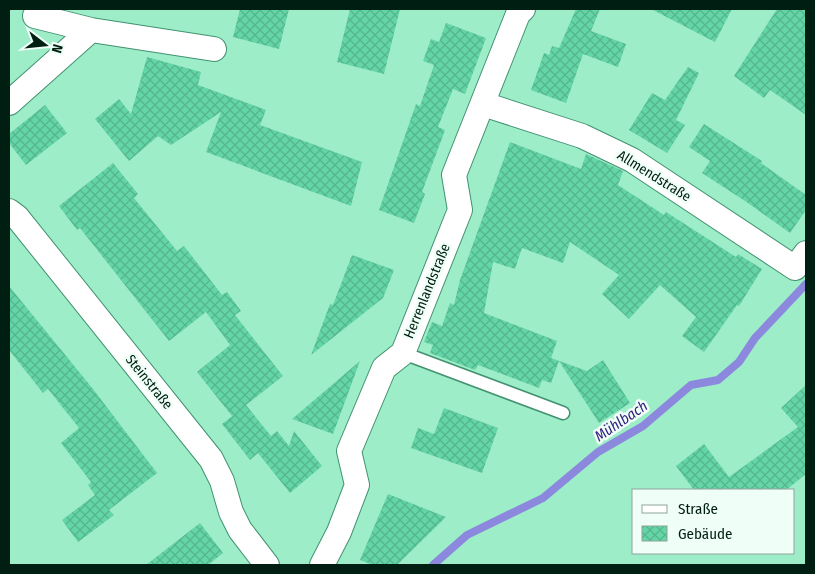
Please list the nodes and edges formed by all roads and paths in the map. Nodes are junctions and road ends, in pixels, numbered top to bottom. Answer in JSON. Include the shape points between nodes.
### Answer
{"nodes":[{"id":1,"x":523,"y":9,"type":"edge"},
{"id":2,"x":35,"y":16,"type":"dead end"},
{"id":3,"x":91,"y":30,"type":"junction"},
{"id":4,"x":214,"y":49,"type":"dead end"},
{"id":5,"x":9,"y":103,"type":"edge"},
{"id":6,"x":483,"y":104,"type":"junction"},
{"id":7,"x":9,"y":211,"type":"edge"},
{"id":8,"x":806,"y":253,"type":"edge"},
{"id":9,"x":403,"y":353,"type":"junction"},
{"id":10,"x":564,"y":413,"type":"dead end"},
{"id":11,"x":267,"y":565,"type":"edge"},
{"id":12,"x":322,"y":565,"type":"edge"}],
"edges":[{"from":1,"to":6,"type":"street","name":"Herrenlandstraße","via":[[518,14]]},
{"from":2,"to":3,"type":"street"},
{"from":3,"to":4,"type":"street"},
{"from":3,"to":5,"type":"street"},
{"from":6,"to":8,"type":"street","name":"Allmendstraße","via":[[582,136],[632,160],[795,268]]},
{"from":6,"to":9,"type":"street","name":"Herrenlandstraße","via":[[454,175],[460,210]]},
{"from":7,"to":11,"type":"street","name":"Steinstraße","via":[[210,459],[240,530]]},
{"from":9,"to":10,"type":"lane"},
{"from":9,"to":12,"type":"street","name":"Herrenlandstraße","via":[[384,368],[349,451],[357,485]]}]}
